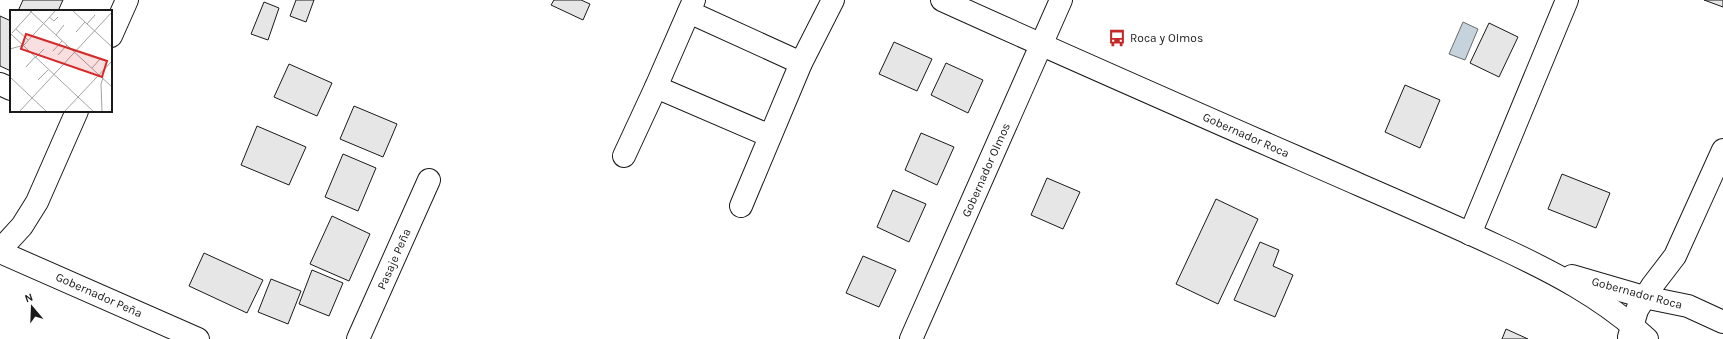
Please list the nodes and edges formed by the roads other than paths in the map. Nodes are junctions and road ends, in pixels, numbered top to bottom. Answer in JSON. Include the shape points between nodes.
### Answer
{"nodes":[{"id":1,"x":127,"y":0,"type":"edge"},
{"id":2,"x":832,"y":0,"type":"edge"},
{"id":3,"x":942,"y":0,"type":"edge"},
{"id":4,"x":1061,"y":0,"type":"edge"},
{"id":5,"x":1567,"y":0,"type":"edge"},
{"id":6,"x":691,"y":6,"type":"edge"},
{"id":7,"x":112,"y":34,"type":"edge"},
{"id":8,"x":1042,"y":45,"type":"junction"},
{"id":9,"x":801,"y":63,"type":"junction"},
{"id":10,"x":0,"y":84,"type":"edge"},
{"id":11,"x":656,"y":88,"type":"junction"},
{"id":12,"x":10,"y":89,"type":"edge"},
{"id":13,"x":69,"y":114,"type":"edge"},
{"id":14,"x":770,"y":136,"type":"junction"},
{"id":15,"x":1723,"y":150,"type":"edge"},
{"id":16,"x":624,"y":156,"type":"dead end"},
{"id":17,"x":429,"y":180,"type":"dead end"},
{"id":18,"x":741,"y":206,"type":"dead end"},
{"id":19,"x":1470,"y":234,"type":"junction"},
{"id":20,"x":0,"y":251,"type":"edge"},
{"id":21,"x":1550,"y":270,"type":"junction"},
{"id":22,"x":1644,"y":297,"type":"junction"},
{"id":23,"x":1723,"y":305,"type":"edge"},
{"id":24,"x":1688,"y":306,"type":"junction"},
{"id":25,"x":1723,"y":322,"type":"edge"},
{"id":26,"x":1636,"y":334,"type":"edge"},
{"id":27,"x":198,"y":339,"type":"edge"},
{"id":28,"x":358,"y":339,"type":"edge"},
{"id":29,"x":911,"y":339,"type":"edge"}],
"edges":[{"from":1,"to":7,"type":"street"},
{"from":2,"to":9,"type":"street"},
{"from":3,"to":8,"type":"street","name":"Gobernador Roca"},
{"from":4,"to":8,"type":"street","name":"Gobernador Olmos"},
{"from":5,"to":19,"type":"street"},
{"from":6,"to":9,"type":"street"},
{"from":6,"to":11,"type":"street"},
{"from":8,"to":19,"type":"street","name":"Gobernador Roca"},
{"from":8,"to":29,"type":"street","name":"Gobernador Olmos"},
{"from":9,"to":14,"type":"street"},
{"from":10,"to":12,"type":"street"},
{"from":11,"to":14,"type":"street"},
{"from":11,"to":16,"type":"street"},
{"from":13,"to":20,"type":"street","via":[[37,202],[22,226]]},
{"from":14,"to":18,"type":"street"},
{"from":15,"to":22,"type":"street","via":[[1675,256]]},
{"from":17,"to":28,"type":"street","name":"Pasaje Peña"},
{"from":19,"to":21,"type":"street","name":"Gobernador Roca"},
{"from":20,"to":27,"type":"street","name":"Gobernador Peña"},
{"from":21,"to":22,"type":"street","name":"Gobernador Roca"},
{"from":21,"to":26,"type":"street","name":"Gobernador Roca","via":[[1598,300]]},
{"from":22,"to":24,"type":"street","name":"Gobernador Roca"},
{"from":22,"to":26,"type":"street","via":[[1636,310]]},
{"from":23,"to":24,"type":"street"},
{"from":24,"to":25,"type":"street","name":"Gobernador Roca"}]}
